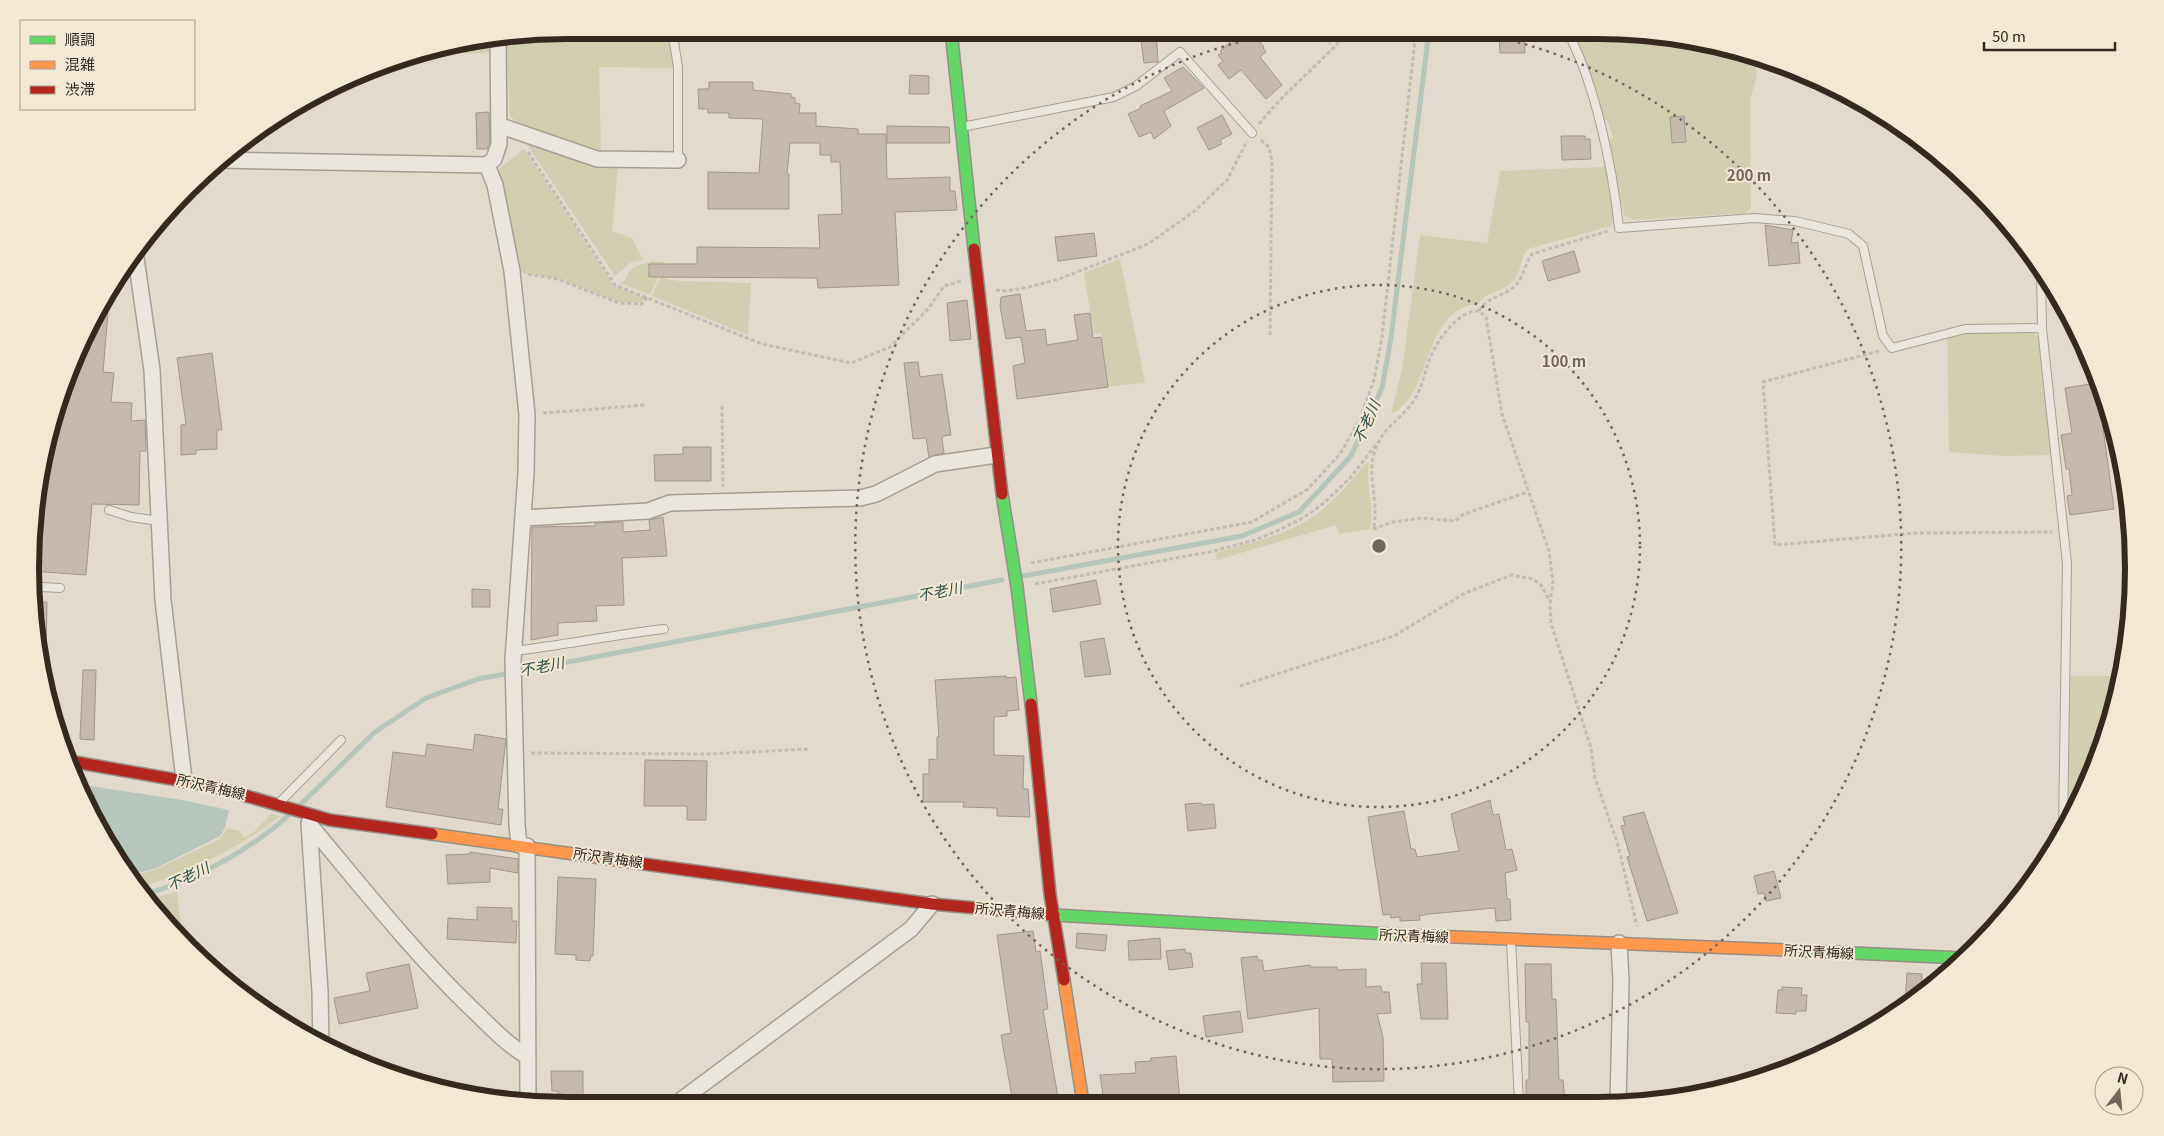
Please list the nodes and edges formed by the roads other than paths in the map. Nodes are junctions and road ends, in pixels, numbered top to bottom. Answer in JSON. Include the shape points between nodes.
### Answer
{"nodes":[{"id":1,"x":673,"y":39,"type":"edge"},
{"id":2,"x":952,"y":39,"type":"edge"},
{"id":3,"x":1570,"y":39,"type":"edge"},
{"id":4,"x":499,"y":43,"type":"edge"},
{"id":5,"x":508,"y":128,"type":"junction"},
{"id":6,"x":960,"y":128,"type":"junction"},
{"id":7,"x":1252,"y":133,"type":"road end"},
{"id":8,"x":231,"y":160,"type":"edge"},
{"id":9,"x":678,"y":160,"type":"joint"},
{"id":10,"x":487,"y":164,"type":"junction"},
{"id":11,"x":137,"y":262,"type":"edge"},
{"id":12,"x":2040,"y":281,"type":"edge"},
{"id":13,"x":2042,"y":328,"type":"junction"},
{"id":14,"x":996,"y":455,"type":"junction"},
{"id":15,"x":109,"y":510,"type":"dead end"},
{"id":16,"x":522,"y":518,"type":"junction"},
{"id":17,"x":159,"y":521,"type":"junction"},
{"id":18,"x":60,"y":588,"type":"dead end"},
{"id":19,"x":40,"y":589,"type":"edge"},
{"id":20,"x":664,"y":628,"type":"dead end"},
{"id":21,"x":514,"y":655,"type":"junction"},
{"id":22,"x":341,"y":740,"type":"dead end"},
{"id":23,"x":76,"y":763,"type":"edge"},
{"id":24,"x":184,"y":780,"type":"junction"},
{"id":25,"x":282,"y":805,"type":"junction"},
{"id":26,"x":2063,"y":816,"type":"edge"},
{"id":27,"x":308,"y":819,"type":"junction"},
{"id":28,"x":523,"y":846,"type":"junction"},
{"id":29,"x":932,"y":904,"type":"junction"},
{"id":30,"x":1052,"y":915,"type":"junction"},
{"id":31,"x":1511,"y":940,"type":"junction"},
{"id":32,"x":1619,"y":943,"type":"junction"},
{"id":33,"x":1954,"y":958,"type":"edge"},
{"id":34,"x":322,"y":1036,"type":"edge"},
{"id":35,"x":528,"y":1057,"type":"junction"},
{"id":36,"x":528,"y":1096,"type":"edge"},
{"id":37,"x":1618,"y":1096,"type":"edge"},
{"id":38,"x":685,"y":1097,"type":"edge"},
{"id":39,"x":1082,"y":1097,"type":"edge"},
{"id":40,"x":1519,"y":1097,"type":"edge"}],
"edges":[{"from":1,"to":9,"type":"lane","via":[[678,67]]},
{"from":2,"to":6,"type":"main road"},
{"from":3,"to":13,"type":"lane","via":[[1584,71],[1598,120],[1619,228],[1761,218],[1795,221],[1849,234],[1863,246],[1883,336],[1892,348],[1965,329]]},
{"from":4,"to":5,"type":"street"},
{"from":5,"to":9,"type":"street","via":[[598,159]]},
{"from":5,"to":10,"type":"street","via":[[494,159]]},
{"from":6,"to":7,"type":"lane","via":[[1114,97],[1136,86],[1180,52]]},
{"from":6,"to":14,"type":"main road"},
{"from":8,"to":10,"type":"street"},
{"from":10,"to":16,"type":"street","via":[[495,185],[512,273],[527,414]]},
{"from":11,"to":17,"type":"street","via":[[152,370]]},
{"from":12,"to":13,"type":"lane"},
{"from":13,"to":26,"type":"lane","via":[[2067,564]]},
{"from":14,"to":16,"type":"street","via":[[935,464],[876,494],[860,498],[670,503],[648,511]]},
{"from":14,"to":30,"type":"main road","via":[[1017,587],[1037,750]]},
{"from":15,"to":17,"type":"lane"},
{"from":16,"to":21,"type":"street"},
{"from":17,"to":24,"type":"street","via":[[163,600]]},
{"from":18,"to":19,"type":"lane"},
{"from":20,"to":21,"type":"lane"},
{"from":21,"to":28,"type":"street","via":[[515,755]]},
{"from":22,"to":25,"type":"lane"},
{"from":23,"to":24,"type":"main road","name":"所沢青梅線"},
{"from":24,"to":25,"type":"main road","name":"所沢青梅線"},
{"from":25,"to":27,"type":"main road","name":"所沢青梅線"},
{"from":27,"to":28,"type":"main road","name":"所沢青梅線"},
{"from":27,"to":34,"type":"street"},
{"from":27,"to":35,"type":"street","via":[[412,946],[512,1047]]},
{"from":28,"to":29,"type":"main road","name":"所沢青梅線"},
{"from":28,"to":35,"type":"street"},
{"from":29,"to":30,"type":"main road","name":"所沢青梅線"},
{"from":29,"to":38,"type":"street","via":[[911,929]]},
{"from":30,"to":31,"type":"main road","name":"所沢青梅線"},
{"from":30,"to":39,"type":"main road"},
{"from":31,"to":32,"type":"main road","name":"所沢青梅線"},
{"from":31,"to":40,"type":"lane"},
{"from":32,"to":33,"type":"main road","name":"所沢青梅線"},
{"from":32,"to":37,"type":"street"},
{"from":35,"to":36,"type":"street"}]}
